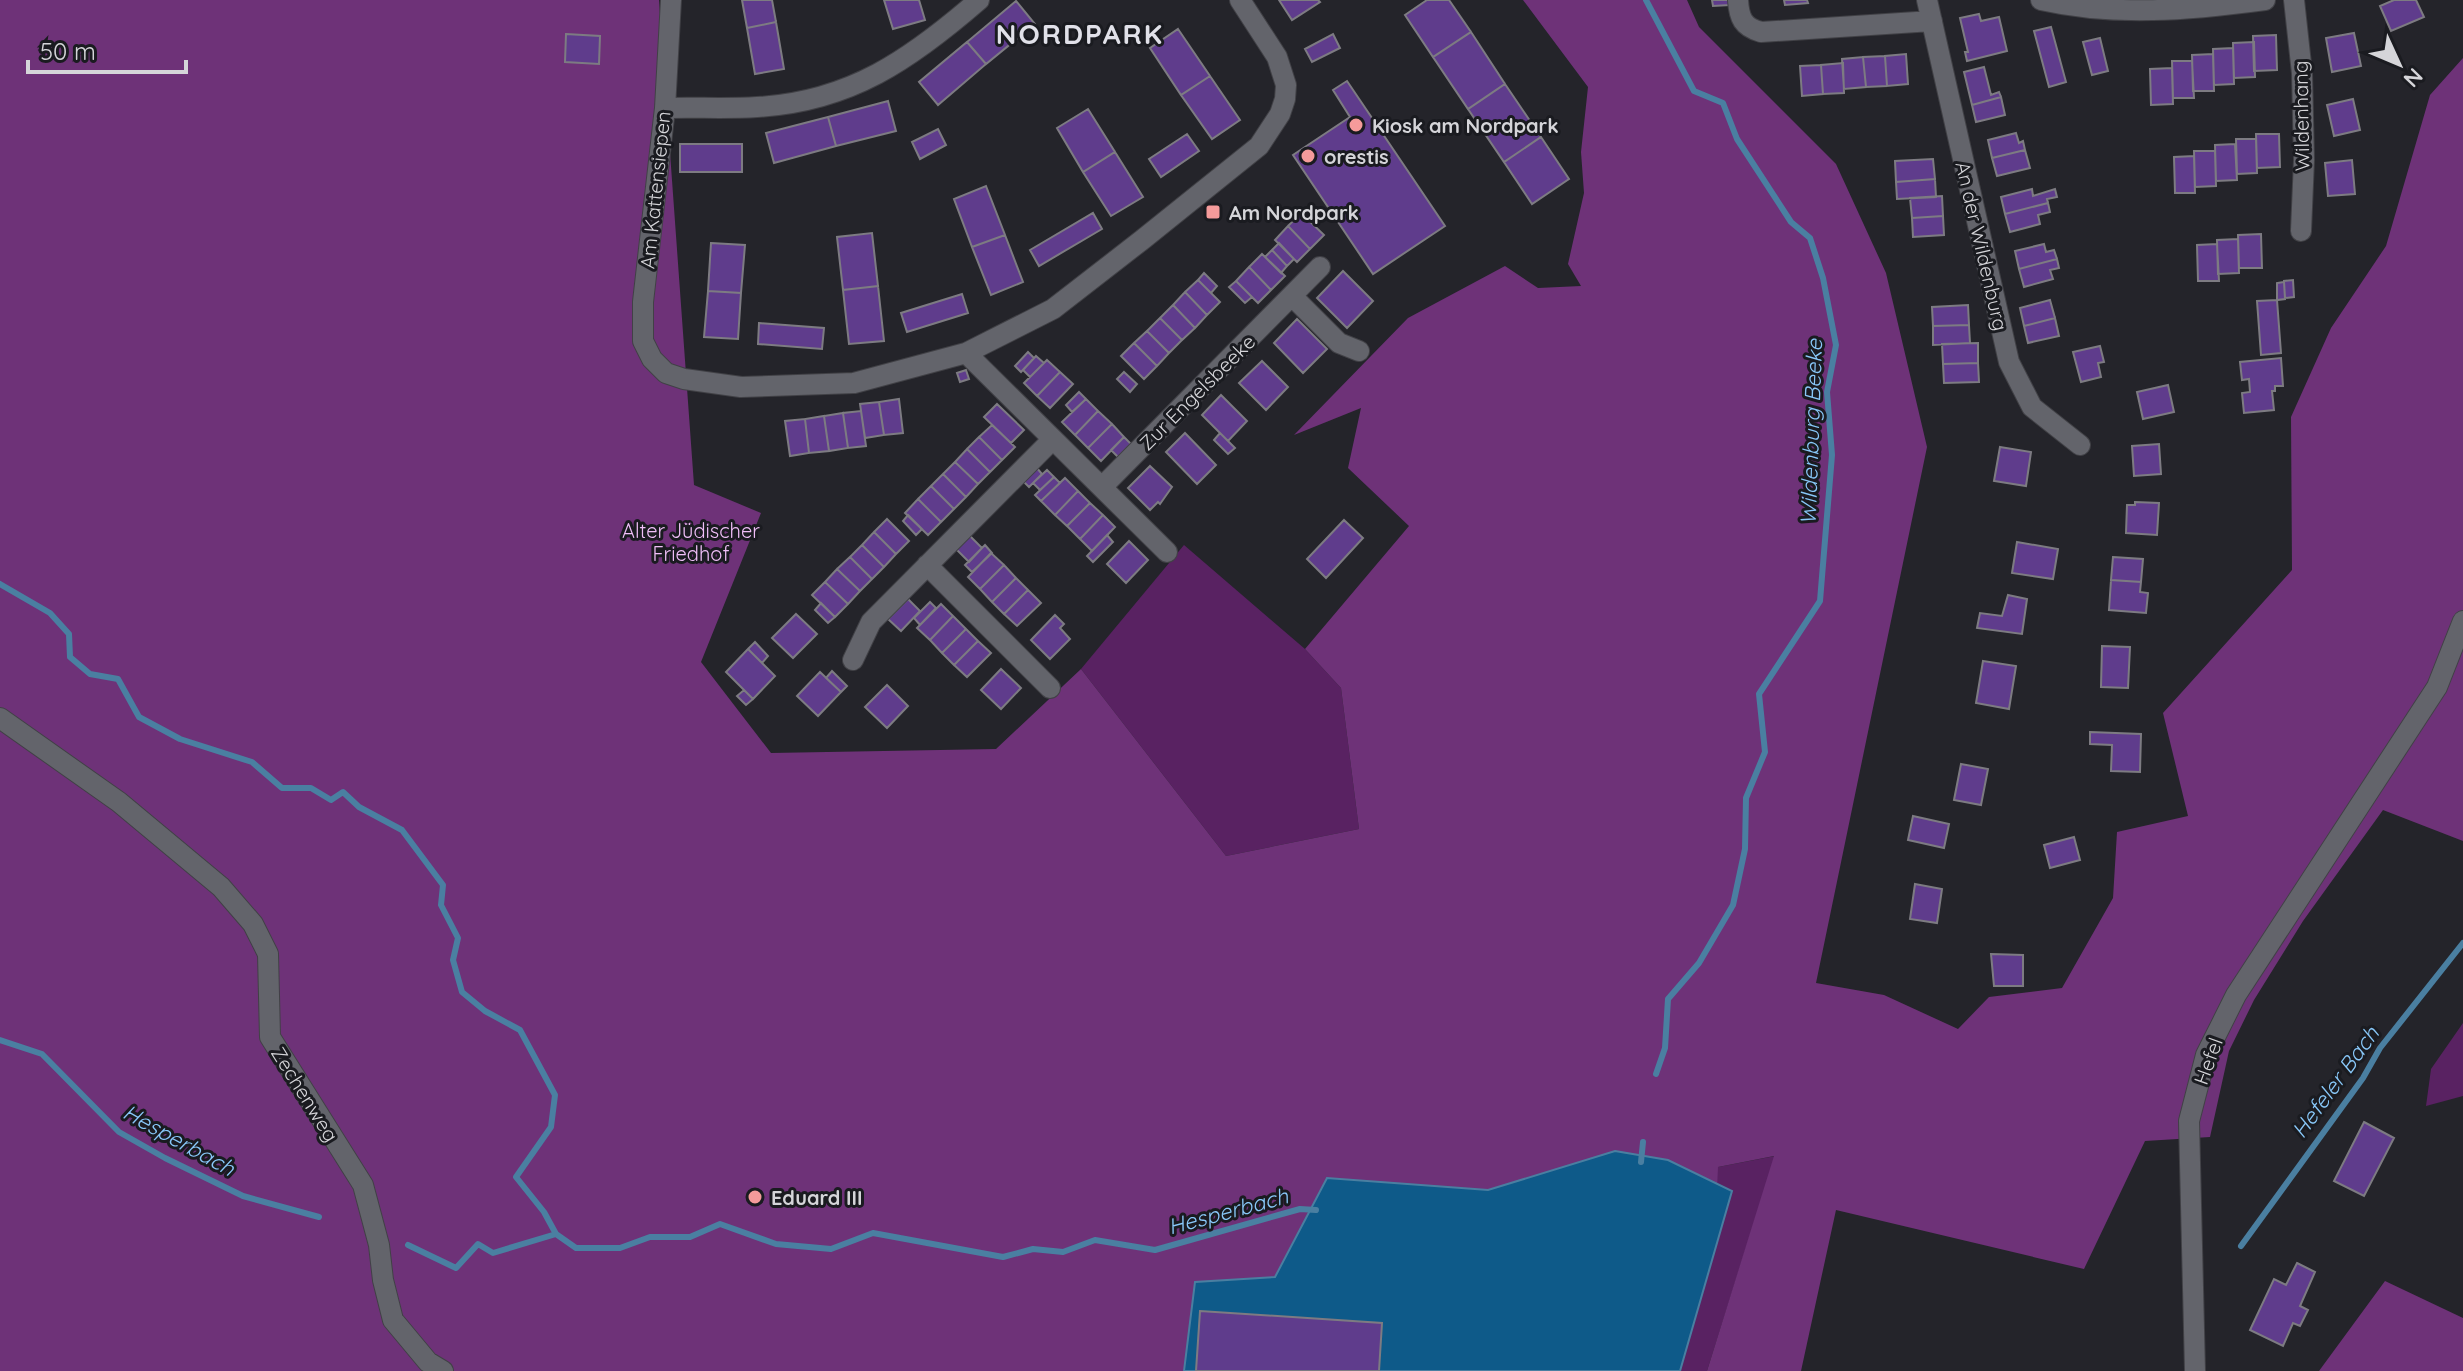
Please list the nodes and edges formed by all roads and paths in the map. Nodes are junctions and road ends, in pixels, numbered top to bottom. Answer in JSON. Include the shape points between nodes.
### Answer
{"nodes":[{"id":1,"x":671,"y":0,"type":"edge"},
{"id":2,"x":979,"y":0,"type":"edge"},
{"id":3,"x":1240,"y":0,"type":"edge"},
{"id":4,"x":1738,"y":0,"type":"edge"},
{"id":5,"x":1927,"y":0,"type":"edge"},
{"id":6,"x":2041,"y":0,"type":"edge"},
{"id":7,"x":2265,"y":0,"type":"edge"},
{"id":8,"x":2294,"y":0,"type":"edge"},
{"id":9,"x":1932,"y":21,"type":"junction"},
{"id":10,"x":665,"y":108,"type":"junction"},
{"id":11,"x":2301,"y":231,"type":"dead end"},
{"id":12,"x":1320,"y":267,"type":"dead end"},
{"id":13,"x":1293,"y":297,"type":"junction"},
{"id":14,"x":1359,"y":351,"type":"dead end"},
{"id":15,"x":966,"y":353,"type":"junction"},
{"id":16,"x":1053,"y":439,"type":"junction"},
{"id":17,"x":2080,"y":445,"type":"dead end"},
{"id":18,"x":1102,"y":487,"type":"junction"},
{"id":19,"x":1167,"y":552,"type":"dead end"},
{"id":20,"x":927,"y":565,"type":"junction"},
{"id":21,"x":2463,"y":621,"type":"edge"},
{"id":22,"x":853,"y":660,"type":"dead end"},
{"id":23,"x":1050,"y":688,"type":"dead end"},
{"id":24,"x":0,"y":718,"type":"edge"},
{"id":25,"x":443,"y":1371,"type":"edge"},
{"id":26,"x":2195,"y":1371,"type":"edge"}],
"edges":[{"from":1,"to":10,"type":"street","name":"Am Kattensiepen"},
{"from":2,"to":10,"type":"street","via":[[931,42],[842,91],[758,107]]},
{"from":3,"to":15,"type":"street","via":[[1277,57],[1286,85],[1280,114],[1259,146],[1053,309]]},
{"from":4,"to":9,"type":"street","via":[[1739,16],[1748,28],[1761,32]]},
{"from":5,"to":9,"type":"street","name":"An der Wildenburg"},
{"from":6,"to":7,"type":"street","via":[[2157,12]]},
{"from":8,"to":11,"type":"street","name":"Wildenhang","via":[[2302,73]]},
{"from":9,"to":17,"type":"street","name":"An der Wildenburg","via":[[2009,362],[2032,407]]},
{"from":10,"to":15,"type":"street","name":"Am Kattensiepen","via":[[642,322],[643,341],[666,373],[741,387],[854,383]]},
{"from":12,"to":13,"type":"street","name":"Zur Engelsbeeke"},
{"from":13,"to":14,"type":"street","via":[[1339,343]]},
{"from":13,"to":18,"type":"street","name":"Zur Engelsbeeke"},
{"from":15,"to":16,"type":"street"},
{"from":16,"to":18,"type":"street"},
{"from":16,"to":20,"type":"street"},
{"from":18,"to":19,"type":"street"},
{"from":20,"to":22,"type":"street","via":[[871,622]]},
{"from":20,"to":23,"type":"street"},
{"from":21,"to":26,"type":"street","name":"Hefel","via":[[2437,687],[2236,995],[2206,1055],[2189,1121]]},
{"from":24,"to":25,"type":"street","name":"Zechenweg","via":[[119,802],[221,887],[253,924],[268,954],[270,1037],[363,1185],[393,1320],[428,1362]]}]}
